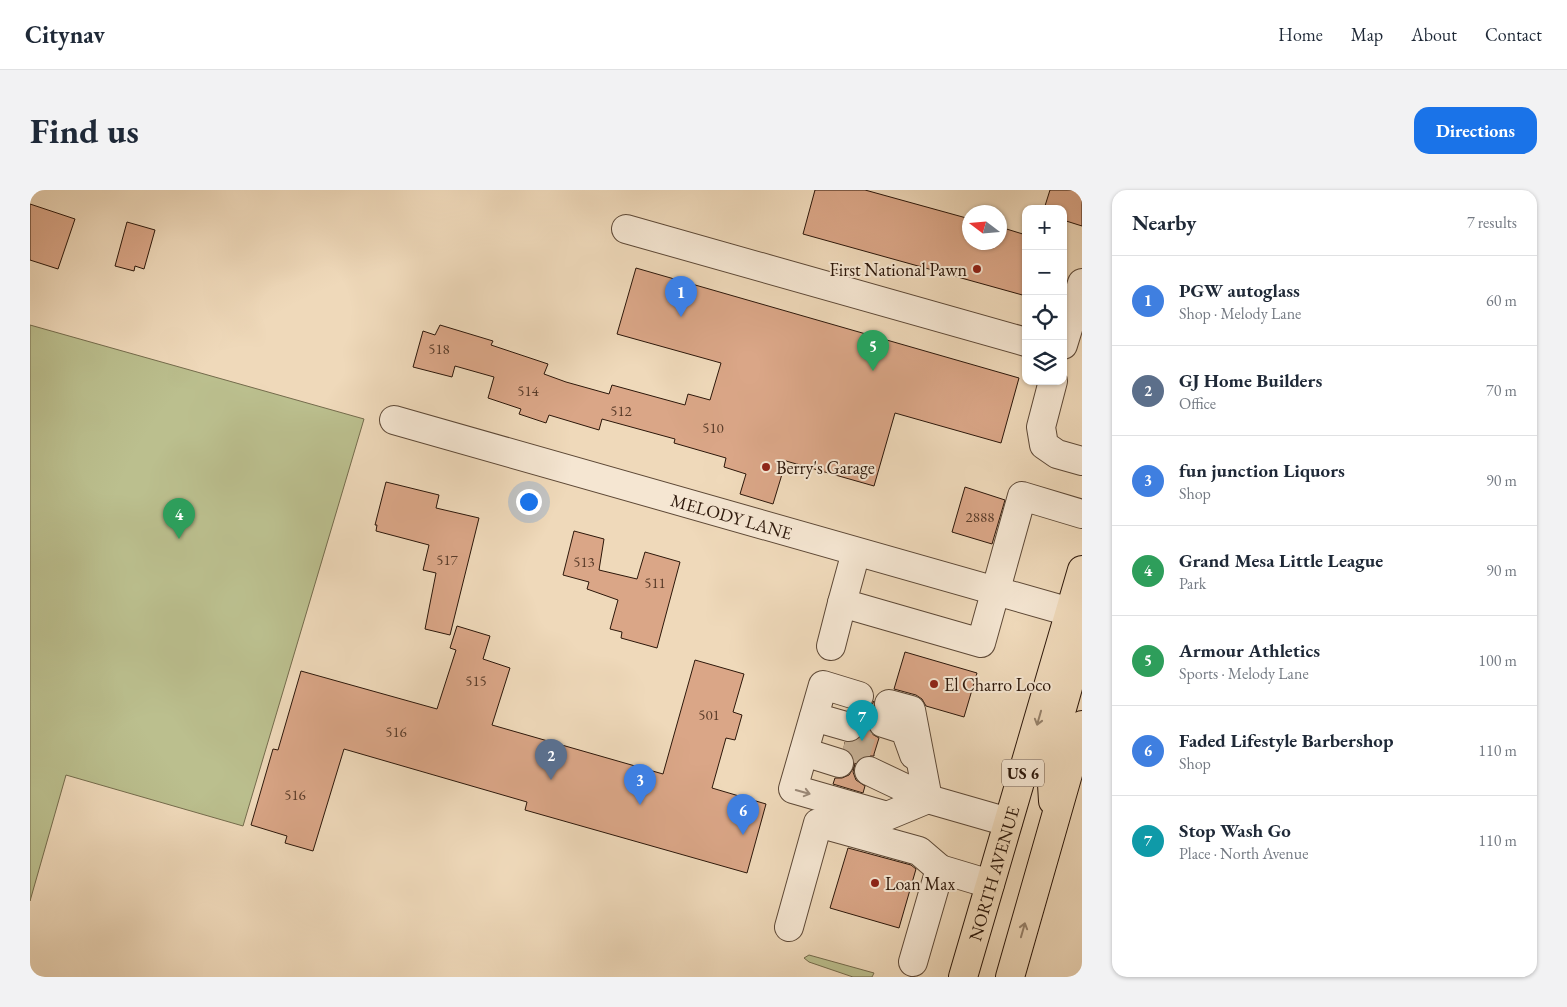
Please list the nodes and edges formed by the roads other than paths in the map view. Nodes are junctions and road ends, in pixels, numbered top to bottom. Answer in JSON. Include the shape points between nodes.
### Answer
{"nodes":[{"id":1,"x":626,"y":229,"type":"dead end"},
{"id":2,"x":1082,"y":283,"type":"edge"},
{"id":3,"x":1065,"y":340,"type":"edge"},
{"id":4,"x":1022,"y":341,"type":"edge"},
{"id":5,"x":1052,"y":385,"type":"edge"},
{"id":6,"x":394,"y":420,"type":"dead end"},
{"id":7,"x":1082,"y":461,"type":"edge"},
{"id":8,"x":1082,"y":514,"type":"edge"},
{"id":9,"x":856,"y":552,"type":"junction"},
{"id":10,"x":1082,"y":570,"type":"edge"},
{"id":11,"x":996,"y":592,"type":"junction"},
{"id":12,"x":842,"y":604,"type":"junction"},
{"id":13,"x":1070,"y":612,"type":"junction"},
{"id":14,"x":830,"y":646,"type":"dead end"},
{"id":15,"x":1082,"y":725,"type":"edge"},
{"id":16,"x":811,"y":727,"type":"junction"},
{"id":17,"x":928,"y":799,"type":"junction"},
{"id":18,"x":1008,"y":822,"type":"junction"},
{"id":19,"x":1054,"y":822,"type":"junction"},
{"id":20,"x":940,"y":869,"type":"junction"},
{"id":21,"x":990,"y":884,"type":"junction"},
{"id":22,"x":789,"y":927,"type":"dead end"},
{"id":23,"x":913,"y":962,"type":"dead end"},
{"id":24,"x":963,"y":977,"type":"edge"},
{"id":25,"x":1010,"y":977,"type":"edge"}],
"edges":[{"from":1,"to":4,"type":"street"},
{"from":2,"to":3,"type":"street"},
{"from":5,"to":7,"type":"street","via":[[1041,427],[1044,445],[1057,454]]},
{"from":6,"to":9,"type":"street","name":"MELODY LANE"},
{"from":8,"to":11,"type":"street","via":[[1022,496]]},
{"from":9,"to":11,"type":"street","name":"MELODY LANE"},
{"from":9,"to":12,"type":"street"},
{"from":10,"to":13,"type":"main road","name":"NORTH AVENUE","number":"US 6"},
{"from":11,"to":12,"type":"street","via":[[980,643]]},
{"from":11,"to":13,"type":"street","name":"MELODY LANE"},
{"from":12,"to":14,"type":"street"},
{"from":13,"to":18,"type":"main road","name":"NORTH AVENUE","number":"US 6","one_way":true},
{"from":13,"to":19,"type":"main road","via":[[1078,652],[1050,751]]},
{"from":15,"to":19,"type":"main road","number":"US 6"},
{"from":16,"to":16,"type":"street","via":[[849,729]]},
{"from":16,"to":17,"type":"street","one_way":true,"via":[[793,789],[887,816]]},
{"from":17,"to":17,"type":"street","via":[[879,738],[901,742]]},
{"from":17,"to":18,"type":"street"},
{"from":18,"to":21,"type":"main road","name":"NORTH AVENUE","number":"US 6"},
{"from":25,"to":19,"type":"main road","number":"US 6","one_way":true},
{"from":20,"to":21,"type":"street"},
{"from":20,"to":22,"type":"street","via":[[919,850],[818,823]]},
{"from":20,"to":23,"type":"street"},
{"from":21,"to":24,"type":"main road","name":"NORTH AVENUE","number":"US 6"}]}
